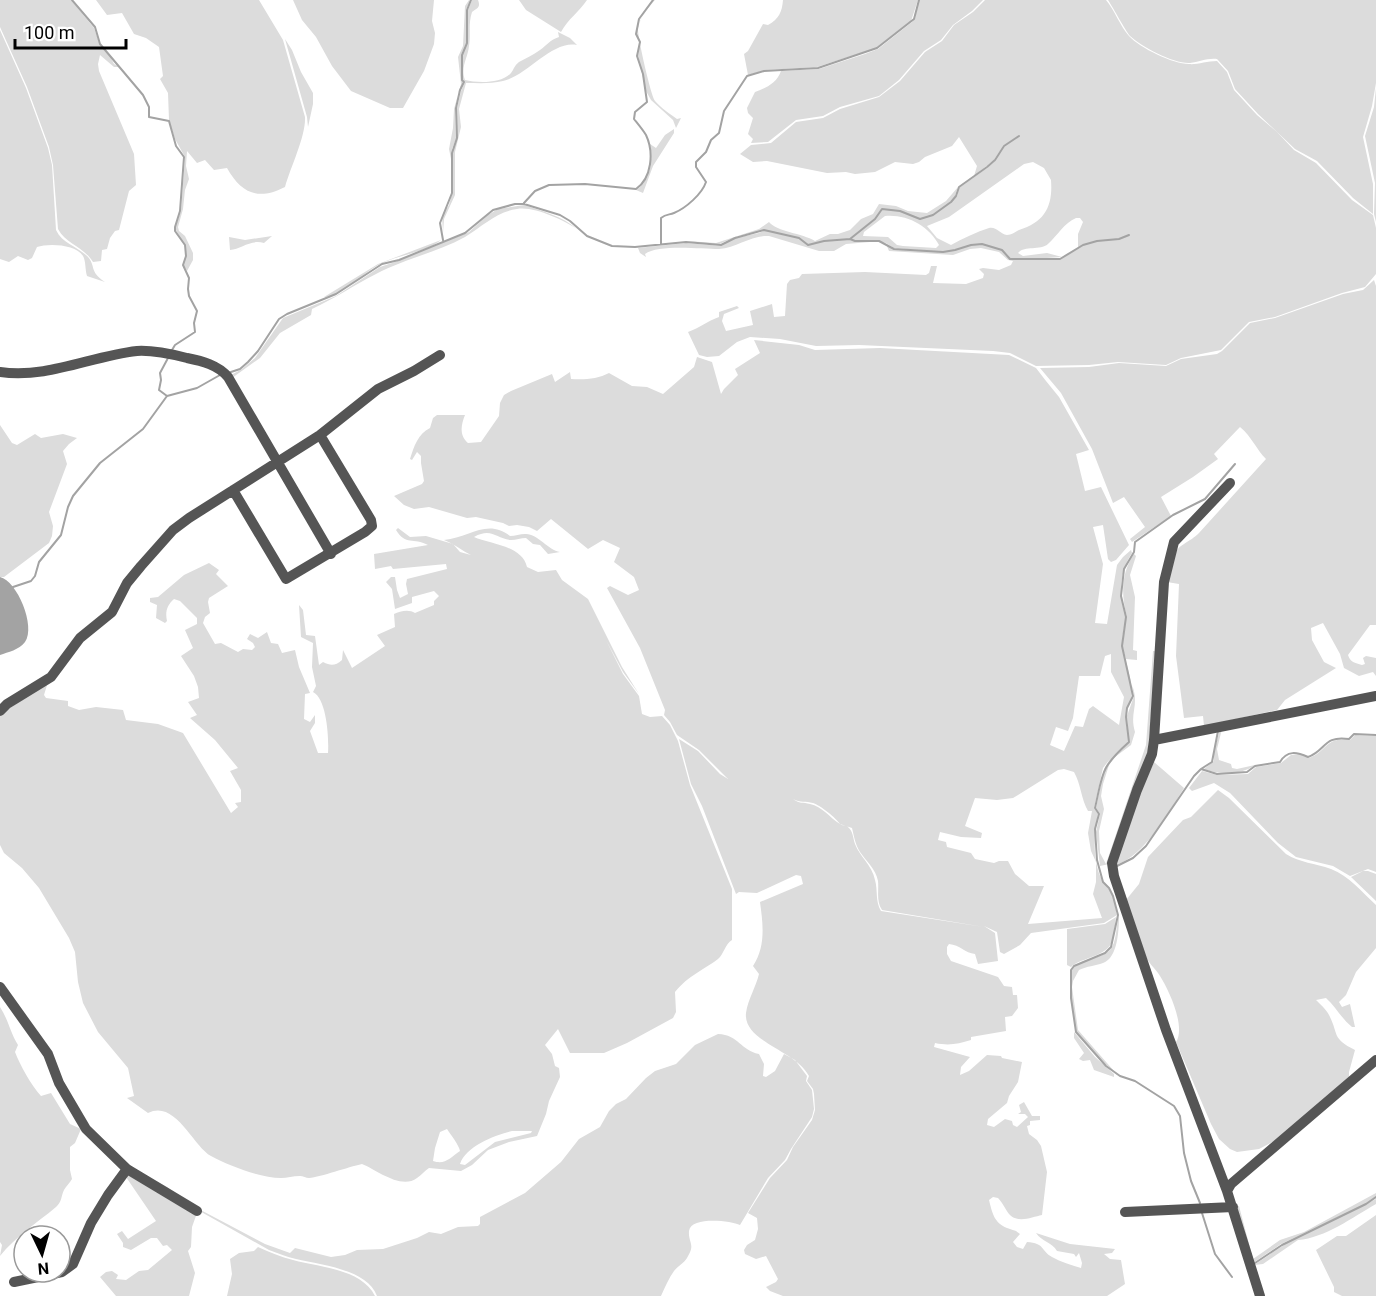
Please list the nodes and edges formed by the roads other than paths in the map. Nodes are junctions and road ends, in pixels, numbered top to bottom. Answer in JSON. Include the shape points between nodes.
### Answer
{"nodes":[{"id":1,"x":440,"y":355,"type":"dead end"},
{"id":2,"x":0,"y":372,"type":"edge"},
{"id":3,"x":320,"y":435,"type":"junction"},
{"id":4,"x":278,"y":462,"type":"junction"},
{"id":5,"x":1230,"y":483,"type":"dead end"},
{"id":6,"x":233,"y":490,"type":"junction"},
{"id":7,"x":331,"y":554,"type":"junction"},
{"id":8,"x":1376,"y":696,"type":"edge"},
{"id":9,"x":0,"y":711,"type":"edge"},
{"id":10,"x":1154,"y":740,"type":"junction"},
{"id":11,"x":0,"y":987,"type":"edge"},
{"id":12,"x":1376,"y":1060,"type":"edge"},
{"id":13,"x":128,"y":1169,"type":"junction"},
{"id":14,"x":1227,"y":1191,"type":"junction"},
{"id":15,"x":1233,"y":1207,"type":"junction"},
{"id":16,"x":197,"y":1211,"type":"dead end"},
{"id":17,"x":1125,"y":1212,"type":"dead end"},
{"id":18,"x":72,"y":1265,"type":"edge"},
{"id":19,"x":1260,"y":1296,"type":"edge"}],
"edges":[{"from":1,"to":3,"type":"street","via":[[378,389]]},
{"from":2,"to":4,"type":"street","via":[[34,373],[138,351],[203,362],[228,377]]},
{"from":3,"to":4,"type":"street"},
{"from":3,"to":7,"type":"street","via":[[372,526]]},
{"from":4,"to":6,"type":"street"},
{"from":4,"to":7,"type":"street"},
{"from":5,"to":10,"type":"street","via":[[1174,542],[1164,582]]},
{"from":6,"to":7,"type":"street","via":[[286,579]]},
{"from":6,"to":9,"type":"street","via":[[173,530],[127,582],[112,612],[80,638],[51,677]]},
{"from":8,"to":10,"type":"street"},
{"from":10,"to":14,"type":"street","via":[[1112,871]]},
{"from":11,"to":13,"type":"street","via":[[48,1054],[59,1083],[86,1129]]},
{"from":12,"to":14,"type":"street"},
{"from":13,"to":16,"type":"street"},
{"from":13,"to":18,"type":"street","via":[[91,1223]]},
{"from":14,"to":15,"type":"street"},
{"from":15,"to":17,"type":"street"},
{"from":15,"to":19,"type":"street"}]}
